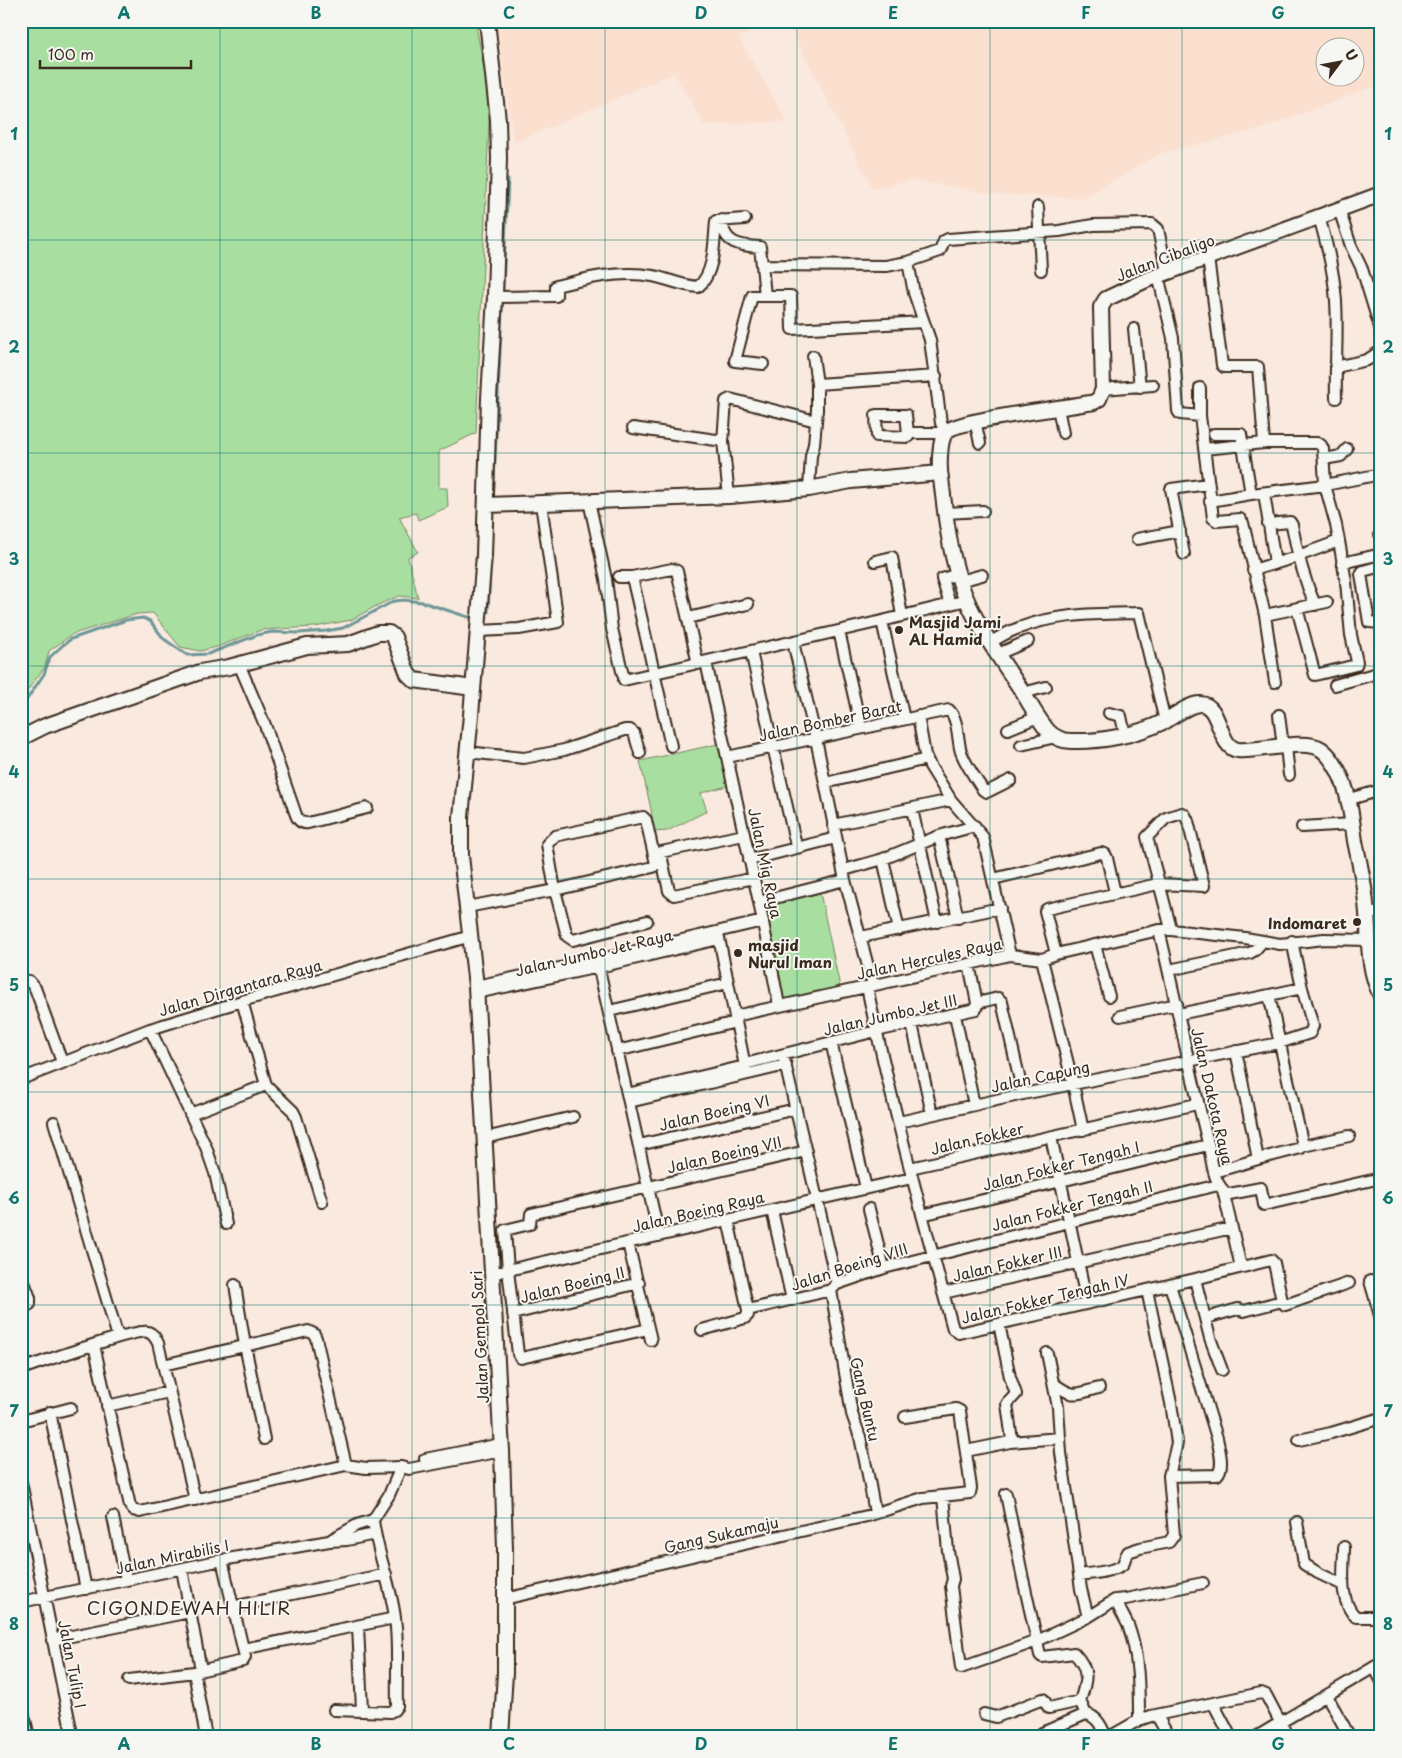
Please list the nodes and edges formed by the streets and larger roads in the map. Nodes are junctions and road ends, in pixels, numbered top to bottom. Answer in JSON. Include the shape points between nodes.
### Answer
{"nodes":[{"id":1,"x":487,"y":21,"type":"edge"},
{"id":2,"x":1381,"y":194,"type":"edge"},
{"id":3,"x":1038,"y":207,"type":"dead end"},
{"id":4,"x":1339,"y":209,"type":"junction"},
{"id":5,"x":1319,"y":217,"type":"junction"},
{"id":6,"x":745,"y":219,"type":"dead end"},
{"id":7,"x":722,"y":220,"type":"junction"},
{"id":8,"x":1039,"y":232,"type":"junction"},
{"id":9,"x":1208,"y":258,"type":"junction"},
{"id":10,"x":908,"y":262,"type":"junction"},
{"id":11,"x":762,"y":265,"type":"junction"},
{"id":12,"x":1041,"y":270,"type":"dead end"},
{"id":13,"x":1163,"y":274,"type":"junction"},
{"id":14,"x":765,"y":296,"type":"junction"},
{"id":15,"x":500,"y":297,"type":"junction"},
{"id":16,"x":924,"y":322,"type":"junction"},
{"id":17,"x":1134,"y":330,"type":"dead end"},
{"id":18,"x":1381,"y":331,"type":"edge"},
{"id":19,"x":1381,"y":351,"type":"edge"},
{"id":20,"x":814,"y":356,"type":"dead end"},
{"id":21,"x":764,"y":364,"type":"dead end"},
{"id":22,"x":1336,"y":367,"type":"junction"},
{"id":23,"x":936,"y":376,"type":"junction"},
{"id":24,"x":817,"y":384,"type":"junction"},
{"id":25,"x":1152,"y":385,"type":"dead end"},
{"id":26,"x":1140,"y":387,"type":"junction"},
{"id":27,"x":1200,"y":388,"type":"dead end"},
{"id":28,"x":1103,"y":389,"type":"junction"},
{"id":29,"x":1336,"y":398,"type":"dead end"},
{"id":30,"x":1058,"y":408,"type":"junction"},
{"id":31,"x":1200,"y":416,"type":"junction"},
{"id":32,"x":816,"y":421,"type":"junction"},
{"id":33,"x":975,"y":422,"type":"junction"},
{"id":34,"x":633,"y":428,"type":"dead end"},
{"id":35,"x":908,"y":433,"type":"dead end"},
{"id":36,"x":945,"y":433,"type":"junction"},
{"id":37,"x":1063,"y":433,"type":"dead end"},
{"id":38,"x":1214,"y":434,"type":"dead end"},
{"id":39,"x":723,"y":441,"type":"junction"},
{"id":40,"x":980,"y":443,"type":"dead end"},
{"id":41,"x":1264,"y":443,"type":"junction"},
{"id":42,"x":1242,"y":446,"type":"junction"},
{"id":43,"x":1204,"y":449,"type":"junction"},
{"id":44,"x":1347,"y":449,"type":"dead end"},
{"id":45,"x":1324,"y":459,"type":"junction"},
{"id":46,"x":940,"y":473,"type":"junction"},
{"id":47,"x":1381,"y":474,"type":"edge"},
{"id":48,"x":1208,"y":484,"type":"junction"},
{"id":49,"x":1325,"y":485,"type":"junction"},
{"id":50,"x":809,"y":489,"type":"junction"},
{"id":51,"x":1264,"y":493,"type":"junction"},
{"id":52,"x":1251,"y":494,"type":"junction"},
{"id":53,"x":729,"y":496,"type":"junction"},
{"id":54,"x":589,"y":501,"type":"junction"},
{"id":55,"x":1210,"y":501,"type":"junction"},
{"id":56,"x":541,"y":503,"type":"junction"},
{"id":57,"x":492,"y":505,"type":"junction"},
{"id":58,"x":983,"y":511,"type":"dead end"},
{"id":59,"x":945,"y":513,"type":"junction"},
{"id":60,"x":1268,"y":524,"type":"junction"},
{"id":61,"x":1180,"y":531,"type":"junction"},
{"id":62,"x":1137,"y":539,"type":"dead end"},
{"id":63,"x":1338,"y":541,"type":"junction"},
{"id":64,"x":1184,"y":554,"type":"dead end"},
{"id":65,"x":1298,"y":556,"type":"junction"},
{"id":66,"x":875,"y":560,"type":"dead end"},
{"id":67,"x":1381,"y":560,"type":"edge"},
{"id":68,"x":1342,"y":562,"type":"junction"},
{"id":69,"x":1275,"y":563,"type":"junction"},
{"id":70,"x":1381,"y":566,"type":"edge"},
{"id":71,"x":1253,"y":570,"type":"junction"},
{"id":72,"x":982,"y":575,"type":"dead end"},
{"id":73,"x":619,"y":577,"type":"dead end"},
{"id":74,"x":632,"y":577,"type":"junction"},
{"id":75,"x":959,"y":578,"type":"junction"},
{"id":76,"x":967,"y":600,"type":"junction"},
{"id":77,"x":1327,"y":602,"type":"dead end"},
{"id":78,"x":748,"y":604,"type":"dead end"},
{"id":79,"x":950,"y":604,"type":"junction"},
{"id":80,"x":1315,"y":605,"type":"junction"},
{"id":81,"x":1297,"y":608,"type":"junction"},
{"id":82,"x":1264,"y":615,"type":"junction"},
{"id":83,"x":902,"y":616,"type":"junction"},
{"id":84,"x":688,"y":618,"type":"junction"},
{"id":85,"x":882,"y":622,"type":"junction"},
{"id":86,"x":1381,"y":623,"type":"edge"},
{"id":87,"x":478,"y":628,"type":"junction"},
{"id":88,"x":839,"y":631,"type":"junction"},
{"id":89,"x":1028,"y":641,"type":"dead end"},
{"id":90,"x":793,"y":642,"type":"junction"},
{"id":91,"x":991,"y":642,"type":"junction"},
{"id":92,"x":751,"y":652,"type":"junction"},
{"id":93,"x":998,"y":654,"type":"junction"},
{"id":94,"x":702,"y":663,"type":"junction"},
{"id":95,"x":239,"y":664,"type":"junction"},
{"id":96,"x":655,"y":672,"type":"junction"},
{"id":97,"x":1381,"y":672,"type":"edge"},
{"id":98,"x":1275,"y":682,"type":"dead end"},
{"id":99,"x":1335,"y":685,"type":"dead end"},
{"id":100,"x":1046,"y":687,"type":"dead end"},
{"id":101,"x":473,"y":688,"type":"junction"},
{"id":102,"x":1023,"y":693,"type":"junction"},
{"id":103,"x":1109,"y":713,"type":"dead end"},
{"id":104,"x":1279,"y":715,"type":"dead end"},
{"id":105,"x":918,"y":716,"type":"junction"},
{"id":106,"x":1038,"y":718,"type":"junction"},
{"id":107,"x":904,"y":719,"type":"junction"},
{"id":108,"x":1165,"y":721,"type":"junction"},
{"id":109,"x":861,"y":728,"type":"junction"},
{"id":110,"x":1008,"y":729,"type":"dead end"},
{"id":111,"x":1125,"y":735,"type":"junction"},
{"id":112,"x":1056,"y":737,"type":"junction"},
{"id":113,"x":21,"y":738,"type":"edge"},
{"id":114,"x":816,"y":739,"type":"junction"},
{"id":115,"x":1021,"y":745,"type":"dead end"},
{"id":116,"x":671,"y":746,"type":"dead end"},
{"id":117,"x":773,"y":749,"type":"junction"},
{"id":118,"x":1286,"y":750,"type":"junction"},
{"id":119,"x":467,"y":752,"type":"junction"},
{"id":120,"x":640,"y":753,"type":"dead end"},
{"id":121,"x":727,"y":757,"type":"junction"},
{"id":122,"x":927,"y":759,"type":"junction"},
{"id":123,"x":1289,"y":775,"type":"dead end"},
{"id":124,"x":1011,"y":780,"type":"dead end"},
{"id":125,"x":825,"y":783,"type":"junction"},
{"id":126,"x":1381,"y":790,"type":"edge"},
{"id":127,"x":951,"y":800,"type":"junction"},
{"id":128,"x":1347,"y":800,"type":"junction"},
{"id":129,"x":367,"y":808,"type":"dead end"},
{"id":130,"x":912,"y":809,"type":"junction"},
{"id":131,"x":1352,"y":824,"type":"junction"},
{"id":132,"x":834,"y":825,"type":"junction"},
{"id":133,"x":975,"y":826,"type":"junction"},
{"id":134,"x":1302,"y":827,"type":"dead end"},
{"id":135,"x":744,"y":835,"type":"junction"},
{"id":136,"x":939,"y":836,"type":"junction"},
{"id":137,"x":836,"y":838,"type":"junction"},
{"id":138,"x":795,"y":841,"type":"dead end"},
{"id":139,"x":920,"y":844,"type":"junction"},
{"id":140,"x":883,"y":859,"type":"junction"},
{"id":141,"x":749,"y":860,"type":"junction"},
{"id":142,"x":844,"y":875,"type":"junction"},
{"id":143,"x":754,"y":878,"type":"junction"},
{"id":144,"x":993,"y":879,"type":"junction"},
{"id":145,"x":1158,"y":884,"type":"junction"},
{"id":146,"x":555,"y":890,"type":"junction"},
{"id":147,"x":1115,"y":893,"type":"junction"},
{"id":148,"x":760,"y":902,"type":"junction"},
{"id":149,"x":467,"y":907,"type":"junction"},
{"id":150,"x":1000,"y":908,"type":"junction"},
{"id":151,"x":1374,"y":913,"type":"edge"},
{"id":152,"x":958,"y":918,"type":"junction"},
{"id":153,"x":647,"y":920,"type":"dead end"},
{"id":154,"x":763,"y":921,"type":"junction"},
{"id":155,"x":937,"y":922,"type":"junction"},
{"id":156,"x":899,"y":930,"type":"junction"},
{"id":157,"x":1159,"y":930,"type":"junction"},
{"id":158,"x":1171,"y":930,"type":"junction"},
{"id":159,"x":718,"y":935,"type":"junction"},
{"id":160,"x":470,"y":936,"type":"junction"},
{"id":161,"x":861,"y":937,"type":"junction"},
{"id":162,"x":1368,"y":940,"type":"junction"},
{"id":163,"x":1262,"y":942,"type":"junction"},
{"id":164,"x":1292,"y":942,"type":"junction"},
{"id":165,"x":1095,"y":945,"type":"junction"},
{"id":166,"x":1056,"y":954,"type":"junction"},
{"id":167,"x":1010,"y":955,"type":"junction"},
{"id":168,"x":1042,"y":959,"type":"junction"},
{"id":169,"x":598,"y":964,"type":"junction"},
{"id":170,"x":969,"y":964,"type":"junction"},
{"id":171,"x":1169,"y":970,"type":"junction"},
{"id":172,"x":21,"y":980,"type":"edge"},
{"id":173,"x":728,"y":983,"type":"junction"},
{"id":174,"x":870,"y":986,"type":"junction"},
{"id":175,"x":1302,"y":988,"type":"junction"},
{"id":176,"x":476,"y":989,"type":"junction"},
{"id":177,"x":1269,"y":995,"type":"junction"},
{"id":178,"x":1109,"y":996,"type":"dead end"},
{"id":179,"x":1381,"y":996,"type":"edge"},
{"id":180,"x":242,"y":1001,"type":"junction"},
{"id":181,"x":977,"y":1003,"type":"junction"},
{"id":182,"x":779,"y":1006,"type":"junction"},
{"id":183,"x":1178,"y":1009,"type":"junction"},
{"id":184,"x":609,"y":1011,"type":"junction"},
{"id":185,"x":955,"y":1015,"type":"junction"},
{"id":186,"x":1120,"y":1016,"type":"dead end"},
{"id":187,"x":736,"y":1019,"type":"junction"},
{"id":188,"x":912,"y":1024,"type":"junction"},
{"id":189,"x":150,"y":1029,"type":"junction"},
{"id":190,"x":876,"y":1031,"type":"junction"},
{"id":191,"x":1279,"y":1042,"type":"junction"},
{"id":192,"x":828,"y":1043,"type":"junction"},
{"id":193,"x":617,"y":1050,"type":"junction"},
{"id":194,"x":1236,"y":1051,"type":"junction"},
{"id":195,"x":784,"y":1060,"type":"junction"},
{"id":196,"x":1188,"y":1060,"type":"junction"},
{"id":197,"x":62,"y":1062,"type":"junction"},
{"id":198,"x":746,"y":1068,"type":"junction"},
{"id":199,"x":21,"y":1079,"type":"edge"},
{"id":200,"x":266,"y":1084,"type":"junction"},
{"id":201,"x":1073,"y":1084,"type":"junction"},
{"id":202,"x":1023,"y":1094,"type":"junction"},
{"id":203,"x":628,"y":1098,"type":"junction"},
{"id":204,"x":1197,"y":1104,"type":"junction"},
{"id":205,"x":974,"y":1106,"type":"junction"},
{"id":206,"x":796,"y":1109,"type":"junction"},
{"id":207,"x":190,"y":1114,"type":"junction"},
{"id":208,"x":932,"y":1114,"type":"junction"},
{"id":209,"x":573,"y":1117,"type":"dead end"},
{"id":210,"x":54,"y":1122,"type":"dead end"},
{"id":211,"x":899,"y":1122,"type":"junction"},
{"id":212,"x":1083,"y":1130,"type":"junction"},
{"id":213,"x":1349,"y":1136,"type":"dead end"},
{"id":214,"x":1050,"y":1137,"type":"junction"},
{"id":215,"x":484,"y":1138,"type":"junction"},
{"id":216,"x":639,"y":1145,"type":"junction"},
{"id":217,"x":1208,"y":1145,"type":"junction"},
{"id":218,"x":1302,"y":1147,"type":"junction"},
{"id":219,"x":806,"y":1151,"type":"junction"},
{"id":220,"x":1258,"y":1159,"type":"junction"},
{"id":221,"x":1215,"y":1172,"type":"junction"},
{"id":222,"x":911,"y":1173,"type":"junction"},
{"id":223,"x":1381,"y":1178,"type":"edge"},
{"id":224,"x":1060,"y":1181,"type":"junction"},
{"id":225,"x":1218,"y":1185,"type":"junction"},
{"id":226,"x":648,"y":1186,"type":"junction"},
{"id":227,"x":863,"y":1189,"type":"junction"},
{"id":228,"x":1224,"y":1196,"type":"junction"},
{"id":229,"x":817,"y":1200,"type":"junction"},
{"id":230,"x":322,"y":1202,"type":"dead end"},
{"id":231,"x":869,"y":1209,"type":"dead end"},
{"id":232,"x":772,"y":1210,"type":"junction"},
{"id":233,"x":922,"y":1215,"type":"junction"},
{"id":234,"x":728,"y":1220,"type":"junction"},
{"id":235,"x":1069,"y":1221,"type":"junction"},
{"id":236,"x":226,"y":1224,"type":"dead end"},
{"id":237,"x":1232,"y":1228,"type":"junction"},
{"id":238,"x":659,"y":1236,"type":"junction"},
{"id":239,"x":628,"y":1243,"type":"junction"},
{"id":240,"x":932,"y":1256,"type":"junction"},
{"id":241,"x":1077,"y":1262,"type":"junction"},
{"id":242,"x":1241,"y":1267,"type":"junction"},
{"id":243,"x":884,"y":1268,"type":"junction"},
{"id":244,"x":500,"y":1272,"type":"junction"},
{"id":245,"x":21,"y":1274,"type":"edge"},
{"id":246,"x":1195,"y":1279,"type":"junction"},
{"id":247,"x":1370,"y":1281,"type":"dead end"},
{"id":248,"x":639,"y":1283,"type":"junction"},
{"id":249,"x":1349,"y":1284,"type":"dead end"},
{"id":250,"x":235,"y":1285,"type":"dead end"},
{"id":251,"x":1170,"y":1285,"type":"junction"},
{"id":252,"x":834,"y":1287,"type":"junction"},
{"id":253,"x":1148,"y":1290,"type":"junction"},
{"id":254,"x":943,"y":1292,"type":"junction"},
{"id":255,"x":792,"y":1300,"type":"junction"},
{"id":256,"x":1282,"y":1301,"type":"junction"},
{"id":257,"x":1087,"y":1303,"type":"junction"},
{"id":258,"x":21,"y":1310,"type":"edge"},
{"id":259,"x":748,"y":1310,"type":"junction"},
{"id":260,"x":513,"y":1314,"type":"junction"},
{"id":261,"x":1206,"y":1318,"type":"junction"},
{"id":262,"x":1381,"y":1319,"type":"edge"},
{"id":263,"x":999,"y":1324,"type":"junction"},
{"id":264,"x":648,"y":1329,"type":"junction"},
{"id":265,"x":702,"y":1330,"type":"dead end"},
{"id":266,"x":118,"y":1337,"type":"junction"},
{"id":267,"x":651,"y":1340,"type":"dead end"},
{"id":268,"x":94,"y":1345,"type":"junction"},
{"id":269,"x":245,"y":1345,"type":"junction"},
{"id":270,"x":1047,"y":1353,"type":"dead end"},
{"id":271,"x":163,"y":1365,"type":"junction"},
{"id":272,"x":21,"y":1369,"type":"edge"},
{"id":273,"x":1222,"y":1370,"type":"dead end"},
{"id":274,"x":1053,"y":1383,"type":"junction"},
{"id":275,"x":1099,"y":1388,"type":"dead end"},
{"id":276,"x":170,"y":1392,"type":"junction"},
{"id":277,"x":107,"y":1406,"type":"junction"},
{"id":278,"x":71,"y":1408,"type":"dead end"},
{"id":279,"x":50,"y":1412,"type":"junction"},
{"id":280,"x":905,"y":1417,"type":"dead end"},
{"id":281,"x":1381,"y":1418,"type":"edge"},
{"id":282,"x":21,"y":1421,"type":"edge"},
{"id":283,"x":1060,"y":1438,"type":"junction"},
{"id":284,"x":264,"y":1439,"type":"dead end"},
{"id":285,"x":1299,"y":1440,"type":"dead end"},
{"id":286,"x":1010,"y":1442,"type":"junction"},
{"id":287,"x":502,"y":1447,"type":"junction"},
{"id":288,"x":966,"y":1451,"type":"junction"},
{"id":289,"x":346,"y":1465,"type":"junction"},
{"id":290,"x":401,"y":1467,"type":"junction"},
{"id":291,"x":1169,"y":1476,"type":"junction"},
{"id":292,"x":21,"y":1482,"type":"edge"},
{"id":293,"x":1006,"y":1494,"type":"dead end"},
{"id":294,"x":943,"y":1496,"type":"junction"},
{"id":295,"x":195,"y":1500,"type":"junction"},
{"id":296,"x":875,"y":1513,"type":"junction"},
{"id":297,"x":113,"y":1517,"type":"dead end"},
{"id":298,"x":373,"y":1520,"type":"junction"},
{"id":299,"x":1297,"y":1522,"type":"dead end"},
{"id":300,"x":375,"y":1534,"type":"junction"},
{"id":301,"x":329,"y":1541,"type":"junction"},
{"id":302,"x":1344,"y":1548,"type":"dead end"},
{"id":303,"x":222,"y":1560,"type":"junction"},
{"id":304,"x":182,"y":1569,"type":"junction"},
{"id":305,"x":386,"y":1574,"type":"junction"},
{"id":306,"x":1079,"y":1575,"type":"junction"},
{"id":307,"x":126,"y":1580,"type":"junction"},
{"id":308,"x":1203,"y":1583,"type":"dead end"},
{"id":309,"x":1344,"y":1585,"type":"junction"},
{"id":310,"x":86,"y":1588,"type":"junction"},
{"id":311,"x":43,"y":1597,"type":"junction"},
{"id":312,"x":504,"y":1599,"type":"junction"},
{"id":313,"x":1116,"y":1600,"type":"junction"},
{"id":314,"x":21,"y":1602,"type":"edge"},
{"id":315,"x":232,"y":1607,"type":"junction"},
{"id":316,"x":190,"y":1612,"type":"junction"},
{"id":317,"x":1088,"y":1617,"type":"junction"},
{"id":318,"x":1381,"y":1617,"type":"edge"},
{"id":319,"x":395,"y":1618,"type":"junction"},
{"id":320,"x":358,"y":1626,"type":"junction"},
{"id":321,"x":52,"y":1640,"type":"junction"},
{"id":322,"x":1037,"y":1641,"type":"junction"},
{"id":323,"x":243,"y":1649,"type":"junction"},
{"id":324,"x":1377,"y":1665,"type":"edge"},
{"id":325,"x":198,"y":1671,"type":"junction"},
{"id":326,"x":129,"y":1680,"type":"dead end"},
{"id":327,"x":1381,"y":1680,"type":"edge"},
{"id":328,"x":1327,"y":1696,"type":"junction"},
{"id":329,"x":1080,"y":1701,"type":"junction"},
{"id":330,"x":21,"y":1702,"type":"edge"},
{"id":331,"x":1213,"y":1703,"type":"junction"},
{"id":332,"x":334,"y":1710,"type":"dead end"},
{"id":333,"x":362,"y":1710,"type":"junction"},
{"id":334,"x":984,"y":1714,"type":"dead end"},
{"id":335,"x":1086,"y":1714,"type":"junction"},
{"id":336,"x":1157,"y":1716,"type":"junction"},
{"id":337,"x":1139,"y":1720,"type":"junction"},
{"id":338,"x":1280,"y":1722,"type":"junction"},
{"id":339,"x":1042,"y":1735,"type":"edge"},
{"id":340,"x":73,"y":1736,"type":"edge"},
{"id":341,"x":29,"y":1737,"type":"edge"},
{"id":342,"x":206,"y":1737,"type":"edge"},
{"id":343,"x":501,"y":1737,"type":"edge"},
{"id":344,"x":1108,"y":1737,"type":"edge"},
{"id":345,"x":1169,"y":1737,"type":"edge"},
{"id":346,"x":1231,"y":1737,"type":"edge"},
{"id":347,"x":1256,"y":1737,"type":"edge"},
{"id":348,"x":1288,"y":1737,"type":"edge"},
{"id":349,"x":1350,"y":1737,"type":"edge"}],
"edges":[{"from":1,"to":15,"type":"street","name":"Jalan Gempol Sari","via":[[498,120]]},
{"from":2,"to":4,"type":"street","name":"Jalan Cibaligo"},
{"from":3,"to":8,"type":"street"},
{"from":4,"to":5,"type":"street","name":"Jalan Cibaligo"},
{"from":4,"to":18,"type":"street"},
{"from":5,"to":9,"type":"street","name":"Jalan Cibaligo"},
{"from":5,"to":22,"type":"street","via":[[1329,252],[1336,299]]},
{"from":6,"to":7,"type":"street"},
{"from":7,"to":11,"type":"street","via":[[722,231],[729,240],[760,247]]},
{"from":7,"to":15,"type":"street","via":[[716,221],[711,262],[704,282],[698,286],[653,276],[618,273],[556,286],[556,296]]},
{"from":8,"to":10,"type":"street","via":[[947,239],[940,252]]},
{"from":8,"to":12,"type":"street"},
{"from":8,"to":13,"type":"street","via":[[1093,225],[1152,224],[1158,229]]},
{"from":9,"to":13,"type":"street","name":"Jalan Cibaligo"},
{"from":9,"to":41,"type":"street","via":[[1222,365],[1258,367]]},
{"from":10,"to":11,"type":"street","via":[[886,266]]},
{"from":10,"to":16,"type":"street"},
{"from":11,"to":14,"type":"street"},
{"from":13,"to":28,"type":"street","name":"Jalan Cibaligo","via":[[1112,295],[1103,302]]},
{"from":13,"to":31,"type":"street","via":[[1173,338],[1178,413]]},
{"from":14,"to":16,"type":"street","via":[[791,296],[792,329]]},
{"from":14,"to":21,"type":"street","via":[[752,296],[735,361]]},
{"from":15,"to":57,"type":"street","name":"Jalan Gempol Sari","via":[[489,398]]},
{"from":16,"to":23,"type":"street"},
{"from":17,"to":26,"type":"street"},
{"from":19,"to":22,"type":"street","via":[[1367,360]]},
{"from":20,"to":24,"type":"street"},
{"from":22,"to":29,"type":"street"},
{"from":23,"to":24,"type":"street"},
{"from":23,"to":36,"type":"street"},
{"from":24,"to":32,"type":"street"},
{"from":25,"to":26,"type":"street"},
{"from":26,"to":28,"type":"street"},
{"from":27,"to":31,"type":"street"},
{"from":28,"to":30,"type":"street","via":[[1094,402]]},
{"from":30,"to":33,"type":"street"},
{"from":30,"to":37,"type":"street"},
{"from":31,"to":43,"type":"street"},
{"from":32,"to":39,"type":"street","via":[[730,399],[725,404]]},
{"from":32,"to":50,"type":"street"},
{"from":33,"to":36,"type":"street","via":[[952,427]]},
{"from":33,"to":40,"type":"street"},
{"from":34,"to":39,"type":"street"},
{"from":35,"to":36,"type":"street"},
{"from":36,"to":46,"type":"street"},
{"from":38,"to":42,"type":"street","via":[[1241,434]]},
{"from":39,"to":53,"type":"street"},
{"from":41,"to":42,"type":"street"},
{"from":41,"to":45,"type":"street","via":[[1321,445]]},
{"from":42,"to":43,"type":"street"},
{"from":42,"to":52,"type":"street"},
{"from":43,"to":48,"type":"street"},
{"from":44,"to":45,"type":"street","via":[[1341,456]]},
{"from":45,"to":49,"type":"street"},
{"from":46,"to":50,"type":"street"},
{"from":46,"to":59,"type":"street"},
{"from":47,"to":49,"type":"street"},
{"from":48,"to":55,"type":"street"},
{"from":48,"to":61,"type":"street","via":[[1171,489]]},
{"from":49,"to":51,"type":"street"},
{"from":49,"to":63,"type":"street"},
{"from":50,"to":53,"type":"street"},
{"from":51,"to":52,"type":"street"},
{"from":51,"to":60,"type":"street"},
{"from":52,"to":55,"type":"street"},
{"from":53,"to":54,"type":"street"},
{"from":54,"to":56,"type":"street"},
{"from":54,"to":96,"type":"street","via":[[624,677]]},
{"from":55,"to":71,"type":"street","via":[[1215,520],[1241,520]]},
{"from":56,"to":57,"type":"street"},
{"from":56,"to":87,"type":"street","via":[[558,622],[519,629]]},
{"from":57,"to":87,"type":"street","name":"Jalan Gempol Sari"},
{"from":58,"to":59,"type":"street"},
{"from":59,"to":75,"type":"street"},
{"from":60,"to":65,"type":"street","via":[[1291,523]]},
{"from":60,"to":69,"type":"street"},
{"from":61,"to":62,"type":"street"},
{"from":61,"to":64,"type":"street"},
{"from":63,"to":65,"type":"street"},
{"from":63,"to":68,"type":"street"},
{"from":65,"to":69,"type":"street"},
{"from":65,"to":80,"type":"street"},
{"from":66,"to":83,"type":"street","via":[[892,557]]},
{"from":67,"to":68,"type":"street","via":[[1377,555]]},
{"from":68,"to":81,"type":"street","via":[[1356,664],[1315,676]]},
{"from":69,"to":71,"type":"street"},
{"from":70,"to":86,"type":"street","via":[[1361,574],[1369,622]]},
{"from":71,"to":82,"type":"street"},
{"from":72,"to":75,"type":"street"},
{"from":73,"to":74,"type":"street"},
{"from":74,"to":84,"type":"street","name":"Jalan Mig Raya","via":[[672,569],[677,571]]},
{"from":74,"to":96,"type":"street"},
{"from":75,"to":76,"type":"street"},
{"from":75,"to":79,"type":"street","via":[[942,579]]},
{"from":76,"to":79,"type":"street"},
{"from":76,"to":91,"type":"street"},
{"from":77,"to":80,"type":"street"},
{"from":78,"to":84,"type":"street"},
{"from":79,"to":83,"type":"street"},
{"from":80,"to":81,"type":"street"},
{"from":81,"to":82,"type":"street"},
{"from":82,"to":98,"type":"street"},
{"from":83,"to":85,"type":"street"},
{"from":84,"to":94,"type":"street","name":"Jalan Mig Raya"},
{"from":85,"to":88,"type":"street"},
{"from":85,"to":107,"type":"street"},
{"from":87,"to":101,"type":"street","name":"Jalan Gempol Sari"},
{"from":88,"to":90,"type":"street"},
{"from":88,"to":109,"type":"street"},
{"from":89,"to":93,"type":"street"},
{"from":90,"to":92,"type":"street"},
{"from":90,"to":114,"type":"street","name":"Jalan Fokker Tengah IV"},
{"from":91,"to":93,"type":"street"},
{"from":91,"to":108,"type":"street","via":[[1018,628],[1047,619],[1139,612]]},
{"from":92,"to":94,"type":"street"},
{"from":92,"to":117,"type":"street"},
{"from":93,"to":102,"type":"street"},
{"from":94,"to":96,"type":"street"},
{"from":94,"to":121,"type":"street","name":"Jalan Mig Raya"},
{"from":95,"to":101,"type":"street","via":[[306,646],[348,644],[383,632],[394,637],[408,674],[414,680]]},
{"from":95,"to":113,"type":"street","via":[[173,681],[45,726]]},
{"from":95,"to":129,"type":"street","via":[[300,822],[308,823]]},
{"from":96,"to":116,"type":"street"},
{"from":97,"to":99,"type":"street"},
{"from":100,"to":102,"type":"street"},
{"from":101,"to":119,"type":"street","name":"Jalan Gempol Sari"},
{"from":102,"to":106,"type":"street"},
{"from":103,"to":111,"type":"street","via":[[1121,716]]},
{"from":104,"to":118,"type":"street"},
{"from":105,"to":107,"type":"street","name":"Jalan Bomber Barat"},
{"from":105,"to":122,"type":"street","name":"Jalan Bomber Barat"},
{"from":105,"to":124,"type":"street","via":[[952,712],[962,754],[983,790],[987,792]]},
{"from":106,"to":110,"type":"street"},
{"from":106,"to":112,"type":"street"},
{"from":107,"to":109,"type":"street","name":"Jalan Bomber Barat"},
{"from":108,"to":111,"type":"street"},
{"from":108,"to":118,"type":"street","via":[[1195,705],[1206,705],[1234,750]]},
{"from":109,"to":114,"type":"street","name":"Jalan Bomber Barat"},
{"from":111,"to":112,"type":"street","via":[[1075,741]]},
{"from":112,"to":115,"type":"street"},
{"from":114,"to":117,"type":"street","name":"Jalan Bomber Barat"},
{"from":114,"to":125,"type":"street","name":"Jalan Fokker Tengah IV"},
{"from":117,"to":121,"type":"street","name":"Jalan Bomber Barat"},
{"from":117,"to":138,"type":"street"},
{"from":118,"to":123,"type":"street"},
{"from":118,"to":128,"type":"street","via":[[1313,746],[1322,750],[1339,772]]},
{"from":119,"to":120,"type":"street","via":[[524,758],[630,730]]},
{"from":119,"to":149,"type":"street","name":"Jalan Gempol Sari","via":[[461,817],[462,879]]},
{"from":121,"to":135,"type":"street","name":"Jalan Mig Raya"},
{"from":122,"to":125,"type":"street"},
{"from":122,"to":127,"type":"street","name":"Jalan Bomber Barat"},
{"from":125,"to":132,"type":"street","name":"Jalan Fokker Tengah IV"},
{"from":126,"to":128,"type":"street"},
{"from":127,"to":130,"type":"street"},
{"from":127,"to":133,"type":"street","name":"Jalan Bomber Barat"},
{"from":128,"to":131,"type":"street"},
{"from":130,"to":132,"type":"street"},
{"from":130,"to":139,"type":"street"},
{"from":131,"to":134,"type":"street"},
{"from":131,"to":151,"type":"street"},
{"from":132,"to":137,"type":"street","name":"Jalan Fokker Tengah IV"},
{"from":133,"to":136,"type":"street"},
{"from":133,"to":144,"type":"street","name":"Jalan Bomber Barat","via":[[983,837]]},
{"from":135,"to":141,"type":"street","name":"Jalan Mig Raya"},
{"from":135,"to":143,"type":"street","via":[[661,852],[669,891],[674,895]]},
{"from":136,"to":139,"type":"street"},
{"from":136,"to":152,"type":"street"},
{"from":137,"to":141,"type":"street"},
{"from":137,"to":142,"type":"street","name":"Jalan Fokker Tengah IV"},
{"from":139,"to":140,"type":"street"},
{"from":139,"to":155,"type":"street"},
{"from":140,"to":142,"type":"street"},
{"from":140,"to":156,"type":"street"},
{"from":141,"to":143,"type":"street","name":"Jalan Mig Raya"},
{"from":142,"to":148,"type":"street"},
{"from":142,"to":161,"type":"street","name":"Jalan Fokker Tengah IV"},
{"from":143,"to":148,"type":"street","name":"Jalan Mig Raya"},
{"from":144,"to":147,"type":"street","via":[[1101,853],[1107,858]]},
{"from":144,"to":150,"type":"street","name":"Jalan Bomber Barat"},
{"from":145,"to":145,"type":"street","via":[[1147,837],[1161,822],[1182,813],[1188,821],[1204,886]]},
{"from":145,"to":147,"type":"street"},
{"from":145,"to":158,"type":"street"},
{"from":146,"to":146,"type":"street","via":[[547,844],[555,836],[645,818],[655,866]]},
{"from":146,"to":149,"type":"street"},
{"from":146,"to":153,"type":"street","via":[[567,936],[573,940]]},
{"from":147,"to":166,"type":"street","via":[[1046,910]]},
{"from":148,"to":154,"type":"street","name":"Jalan Mig Raya"},
{"from":149,"to":160,"type":"street","name":"Jalan Gempol Sari"},
{"from":150,"to":152,"type":"street"},
{"from":150,"to":167,"type":"street","name":"Jalan Bomber Barat"},
{"from":151,"to":162,"type":"street"},
{"from":152,"to":155,"type":"street"},
{"from":154,"to":159,"type":"street","name":"Jalan Jumbo Jet Raya"},
{"from":154,"to":182,"type":"street","name":"Jalan Mig Raya"},
{"from":155,"to":156,"type":"street"},
{"from":156,"to":161,"type":"street"},
{"from":157,"to":158,"type":"street","name":"Jalan Hercules Raya"},
{"from":157,"to":165,"type":"street","name":"Jalan Hercules Raya"},
{"from":157,"to":171,"type":"street","name":"Jalan Dakota Raya"},
{"from":158,"to":163,"type":"street","name":"Jalan Hercules Raya"},
{"from":159,"to":169,"type":"street","name":"Jalan Jumbo Jet Raya"},
{"from":159,"to":173,"type":"street"},
{"from":160,"to":176,"type":"street","name":"Jalan Gempol Sari"},
{"from":160,"to":180,"type":"street","name":"Jalan Dirgantara Raya"},
{"from":161,"to":174,"type":"street","name":"Jalan Fokker Tengah IV"},
{"from":162,"to":164,"type":"street","name":"Jalan Hercules Raya"},
{"from":162,"to":179,"type":"street","via":[[1371,971]]},
{"from":163,"to":164,"type":"street","name":"Jalan Hercules Raya"},
{"from":163,"to":171,"type":"street","via":[[1250,953]]},
{"from":164,"to":175,"type":"street"},
{"from":165,"to":166,"type":"street","name":"Jalan Hercules Raya"},
{"from":165,"to":178,"type":"street"},
{"from":166,"to":168,"type":"street","name":"Jalan Hercules Raya"},
{"from":167,"to":168,"type":"street","name":"Jalan Hercules Raya"},
{"from":167,"to":170,"type":"street","name":"Jalan Hercules Raya"},
{"from":168,"to":201,"type":"street"},
{"from":169,"to":176,"type":"street","name":"Jalan Jumbo Jet Raya"},
{"from":169,"to":184,"type":"street"},
{"from":170,"to":174,"type":"street","name":"Jalan Hercules Raya"},
{"from":170,"to":181,"type":"street"},
{"from":171,"to":183,"type":"street","name":"Jalan Dakota Raya"},
{"from":172,"to":197,"type":"street","via":[[29,981],[35,988]]},
{"from":173,"to":184,"type":"street"},
{"from":173,"to":187,"type":"street"},
{"from":174,"to":182,"type":"street","name":"Jalan Hercules Raya"},
{"from":174,"to":190,"type":"street","name":"Jalan Fokker Tengah IV"},
{"from":175,"to":177,"type":"street"},
{"from":175,"to":191,"type":"street","name":"Jalan Capung","via":[[1313,1030],[1310,1034]]},
{"from":176,"to":215,"type":"street","name":"Jalan Gempol Sari"},
{"from":177,"to":183,"type":"street"},
{"from":177,"to":191,"type":"street"},
{"from":180,"to":189,"type":"street","name":"Jalan Dirgantara Raya"},
{"from":180,"to":200,"type":"street"},
{"from":181,"to":185,"type":"street","name":"Jalan Jumbo Jet III","via":[[976,1009]]},
{"from":181,"to":202,"type":"street","name":"Jalan Jumbo Jet III","via":[[998,998],[1002,1002]]},
{"from":182,"to":187,"type":"street","name":"Jalan Hercules Raya"},
{"from":183,"to":186,"type":"street"},
{"from":183,"to":196,"type":"street","name":"Jalan Dakota Raya"},
{"from":184,"to":193,"type":"street"},
{"from":185,"to":188,"type":"street","name":"Jalan Jumbo Jet III"},
{"from":185,"to":205,"type":"street"},
{"from":187,"to":193,"type":"street","name":"Jalan Hercules Raya"},
{"from":187,"to":198,"type":"street"},
{"from":188,"to":190,"type":"street","name":"Jalan Jumbo Jet III"},
{"from":188,"to":208,"type":"street"},
{"from":189,"to":197,"type":"street","name":"Jalan Dirgantara Raya"},
{"from":189,"to":207,"type":"street"},
{"from":190,"to":192,"type":"street","name":"Jalan Jumbo Jet III"},
{"from":190,"to":211,"type":"street","name":"Jalan Fokker Tengah IV"},
{"from":191,"to":194,"type":"street","name":"Jalan Capung"},
{"from":191,"to":218,"type":"street"},
{"from":192,"to":195,"type":"street","name":"Jalan Jumbo Jet III"},
{"from":192,"to":227,"type":"street"},
{"from":193,"to":203,"type":"street"},
{"from":194,"to":196,"type":"street","name":"Jalan Capung"},
{"from":194,"to":220,"type":"street"},
{"from":195,"to":198,"type":"street","name":"Jalan Jumbo Jet III"},
{"from":195,"to":206,"type":"street","name":"Gang Buntu"},
{"from":196,"to":201,"type":"street","name":"Jalan Capung"},
{"from":196,"to":204,"type":"street","name":"Jalan Dakota Raya"},
{"from":197,"to":199,"type":"street","name":"Jalan Dirgantara Raya"},
{"from":198,"to":203,"type":"street","name":"Jalan Jumbo Jet III"},
{"from":200,"to":207,"type":"street"},
{"from":200,"to":230,"type":"street","via":[[296,1117]]},
{"from":201,"to":202,"type":"street","name":"Jalan Capung"},
{"from":201,"to":212,"type":"street"},
{"from":202,"to":205,"type":"street","name":"Jalan Capung"},
{"from":203,"to":216,"type":"street"},
{"from":204,"to":212,"type":"street","name":"Jalan Fokker"},
{"from":204,"to":217,"type":"street","name":"Jalan Dakota Raya"},
{"from":205,"to":208,"type":"street","name":"Jalan Capung"},
{"from":206,"to":216,"type":"street","name":"Jalan Boeing VI"},
{"from":206,"to":219,"type":"street","name":"Gang Buntu"},
{"from":207,"to":236,"type":"street","via":[[215,1173]]},
{"from":208,"to":211,"type":"street","name":"Jalan Capung"},
{"from":209,"to":215,"type":"street"},
{"from":210,"to":266,"type":"street"},
{"from":211,"to":222,"type":"street","name":"Jalan Fokker Tengah IV"},
{"from":212,"to":214,"type":"street","name":"Jalan Fokker"},
{"from":213,"to":218,"type":"street"},
{"from":214,"to":222,"type":"street","name":"Jalan Fokker"},
{"from":214,"to":224,"type":"street"},
{"from":215,"to":244,"type":"street","name":"Jalan Gempol Sari"},
{"from":216,"to":226,"type":"street"},
{"from":217,"to":221,"type":"street","name":"Jalan Dakota Raya"},
{"from":217,"to":224,"type":"street","name":"Jalan Fokker Tengah I"},
{"from":218,"to":220,"type":"street"},
{"from":219,"to":226,"type":"street","name":"Jalan Boeing VII"},
{"from":219,"to":229,"type":"street","name":"Gang Buntu"},
{"from":220,"to":221,"type":"street"},
{"from":221,"to":225,"type":"street","name":"Jalan Dakota Raya"},
{"from":222,"to":227,"type":"street","name":"Jalan Boeing Raya"},
{"from":222,"to":233,"type":"street","name":"Jalan Fokker Tengah IV"},
{"from":223,"to":228,"type":"street","via":[[1264,1204],[1261,1188]]},
{"from":224,"to":233,"type":"street","name":"Jalan Fokker Tengah I"},
{"from":224,"to":235,"type":"street"},
{"from":225,"to":228,"type":"street","name":"Jalan Dakota Raya"},
{"from":225,"to":235,"type":"street","name":"Jalan Fokker Tengah II"},
{"from":226,"to":238,"type":"street"},
{"from":226,"to":244,"type":"street","name":"Jalan Boeing VII","via":[[530,1214],[530,1224],[506,1230]]},
{"from":227,"to":229,"type":"street","name":"Jalan Boeing Raya"},
{"from":228,"to":237,"type":"street","name":"Jalan Dakota Raya"},
{"from":229,"to":232,"type":"street","name":"Jalan Boeing Raya"},
{"from":229,"to":252,"type":"street","name":"Gang Buntu"},
{"from":231,"to":243,"type":"street"},
{"from":232,"to":234,"type":"street","name":"Jalan Boeing Raya"},
{"from":232,"to":255,"type":"street"},
{"from":233,"to":240,"type":"street","name":"Jalan Fokker Tengah IV"},
{"from":234,"to":238,"type":"street","name":"Jalan Boeing Raya"},
{"from":234,"to":259,"type":"street"},
{"from":235,"to":240,"type":"street","name":"Jalan Fokker Tengah II"},
{"from":235,"to":241,"type":"street"},
{"from":237,"to":241,"type":"street","name":"Jalan Fokker III"},
{"from":237,"to":242,"type":"street","name":"Jalan Dakota Raya"},
{"from":238,"to":239,"type":"street","name":"Jalan Boeing Raya"},
{"from":239,"to":244,"type":"street","name":"Jalan Boeing Raya"},
{"from":239,"to":248,"type":"street"},
{"from":240,"to":243,"type":"street","name":"Jalan Boeing VIII"},
{"from":240,"to":254,"type":"street","name":"Jalan Fokker Tengah IV"},
{"from":241,"to":254,"type":"street","name":"Jalan Fokker III"},
{"from":241,"to":257,"type":"street"},
{"from":242,"to":246,"type":"street","name":"Jalan Fokker Tengah IV"},
{"from":242,"to":256,"type":"street","name":"Jalan Fokker Tengah IV","via":[[1273,1261]]},
{"from":243,"to":252,"type":"street","name":"Jalan Boeing VIII"},
{"from":244,"to":260,"type":"street"},
{"from":244,"to":287,"type":"street","name":"Jalan Gempol Sari"},
{"from":245,"to":258,"type":"street","via":[[30,1298],[30,1304]]},
{"from":246,"to":251,"type":"street","name":"Jalan Fokker Tengah IV"},
{"from":246,"to":261,"type":"street"},
{"from":247,"to":262,"type":"street"},
{"from":248,"to":260,"type":"street","name":"Jalan Boeing II"},
{"from":248,"to":264,"type":"street"},
{"from":249,"to":256,"type":"street","via":[[1285,1305]]},
{"from":250,"to":269,"type":"street"},
{"from":251,"to":253,"type":"street","name":"Jalan Fokker Tengah IV"},
{"from":251,"to":291,"type":"street","via":[[1217,1438],[1220,1472],[1211,1476]]},
{"from":252,"to":255,"type":"street","name":"Jalan Boeing VIII"},
{"from":252,"to":296,"type":"street","name":"Gang Buntu","via":[[850,1406]]},
{"from":253,"to":257,"type":"street","name":"Jalan Fokker Tengah IV"},
{"from":253,"to":291,"type":"street","via":[[1176,1443]]},
{"from":254,"to":263,"type":"street","name":"Jalan Fokker Tengah IV","via":[[957,1333]]},
{"from":255,"to":259,"type":"street","name":"Jalan Boeing VIII"},
{"from":256,"to":261,"type":"street"},
{"from":257,"to":263,"type":"street","name":"Jalan Fokker Tengah IV"},
{"from":259,"to":265,"type":"street","via":[[746,1318]]},
{"from":260,"to":264,"type":"street","via":[[521,1358]]},
{"from":261,"to":273,"type":"street"},
{"from":263,"to":286,"type":"street","via":[[1016,1394],[1007,1404]]},
{"from":264,"to":267,"type":"street"},
{"from":266,"to":268,"type":"street"},
{"from":266,"to":271,"type":"street","via":[[146,1331],[154,1335]]},
{"from":268,"to":272,"type":"street"},
{"from":268,"to":277,"type":"street"},
{"from":269,"to":271,"type":"street"},
{"from":269,"to":284,"type":"street"},
{"from":269,"to":289,"type":"street","via":[[303,1331],[314,1334]]},
{"from":270,"to":274,"type":"street"},
{"from":271,"to":276,"type":"street"},
{"from":274,"to":275,"type":"street","via":[[1073,1395]]},
{"from":274,"to":283,"type":"street"},
{"from":276,"to":277,"type":"street"},
{"from":276,"to":295,"type":"street"},
{"from":277,"to":295,"type":"street","via":[[133,1510],[140,1512]]},
{"from":278,"to":279,"type":"street"},
{"from":279,"to":282,"type":"street"},
{"from":279,"to":310,"type":"street"},
{"from":280,"to":288,"type":"street","via":[[958,1409]]},
{"from":281,"to":285,"type":"street"},
{"from":283,"to":286,"type":"street"},
{"from":283,"to":306,"type":"street"},
{"from":286,"to":288,"type":"street"},
{"from":287,"to":290,"type":"street","via":[[409,1462]]},
{"from":287,"to":312,"type":"street","name":"Jalan Gempol Sari"},
{"from":288,"to":294,"type":"street","name":"Gang Sukamaju","via":[[970,1493]]},
{"from":289,"to":290,"type":"street"},
{"from":289,"to":295,"type":"street"},
{"from":290,"to":298,"type":"street"},
{"from":291,"to":306,"type":"street","via":[[1174,1530],[1171,1540],[1128,1552],[1120,1566]]},
{"from":292,"to":311,"type":"street","name":"Jalan Tulip I"},
{"from":293,"to":322,"type":"street"},
{"from":294,"to":296,"type":"street","name":"Gang Sukamaju","via":[[923,1498]]},
{"from":294,"to":322,"type":"street","via":[[961,1668]]},
{"from":296,"to":312,"type":"street","name":"Gang Sukamaju"},
{"from":297,"to":307,"type":"street"},
{"from":298,"to":300,"type":"street"},
{"from":298,"to":301,"type":"street","name":"Jalan Mirabilis I"},
{"from":299,"to":309,"type":"street","via":[[1304,1564]]},
{"from":300,"to":301,"type":"street","name":"Jalan Mirabilis I"},
{"from":300,"to":305,"type":"street"},
{"from":301,"to":303,"type":"street","name":"Jalan Mirabilis I"},
{"from":302,"to":309,"type":"street"},
{"from":303,"to":304,"type":"street","name":"Jalan Mirabilis I"},
{"from":303,"to":315,"type":"street"},
{"from":304,"to":307,"type":"street","name":"Jalan Mirabilis I"},
{"from":304,"to":316,"type":"street"},
{"from":305,"to":315,"type":"street"},
{"from":305,"to":319,"type":"street"},
{"from":306,"to":317,"type":"street"},
{"from":307,"to":310,"type":"street","name":"Jalan Mirabilis I"},
{"from":308,"to":313,"type":"street"},
{"from":309,"to":318,"type":"street","via":[[1347,1606],[1356,1617]]},
{"from":310,"to":311,"type":"street","name":"Jalan Mirabilis I"},
{"from":311,"to":314,"type":"street","name":"Jalan Mirabilis I"},
{"from":311,"to":321,"type":"street","name":"Jalan Tulip I"},
{"from":312,"to":343,"type":"street","name":"Jalan Gempol Sari","via":[[505,1673]]},
{"from":313,"to":317,"type":"street"},
{"from":313,"to":337,"type":"street","via":[[1133,1642]]},
{"from":315,"to":323,"type":"street"},
{"from":316,"to":321,"type":"street"},
{"from":316,"to":325,"type":"street"},
{"from":317,"to":322,"type":"street"},
{"from":319,"to":320,"type":"street"},
{"from":319,"to":333,"type":"street","via":[[397,1706],[390,1712]]},
{"from":320,"to":323,"type":"street"},
{"from":320,"to":333,"type":"street"},
{"from":321,"to":340,"type":"street","name":"Jalan Tulip I"},
{"from":322,"to":329,"type":"street","via":[[1042,1657],[1072,1652],[1082,1663],[1086,1672]]},
{"from":323,"to":325,"type":"street","via":[[243,1661]]},
{"from":324,"to":327,"type":"street"},
{"from":324,"to":328,"type":"street"},
{"from":325,"to":326,"type":"street"},
{"from":325,"to":342,"type":"street"},
{"from":328,"to":338,"type":"street"},
{"from":328,"to":349,"type":"street"},
{"from":329,"to":334,"type":"street","via":[[1050,1708],[1043,1699],[996,1717]]},
{"from":329,"to":335,"type":"street"},
{"from":330,"to":341,"type":"street"},
{"from":331,"to":336,"type":"street"},
{"from":331,"to":338,"type":"street","via":[[1264,1693]]},
{"from":331,"to":346,"type":"street"},
{"from":332,"to":333,"type":"street"},
{"from":335,"to":339,"type":"street"},
{"from":335,"to":344,"type":"street","via":[[1095,1719]]},
{"from":336,"to":337,"type":"street"},
{"from":336,"to":345,"type":"street"},
{"from":337,"to":344,"type":"street"},
{"from":338,"to":347,"type":"street"},
{"from":338,"to":348,"type":"street"}]}
